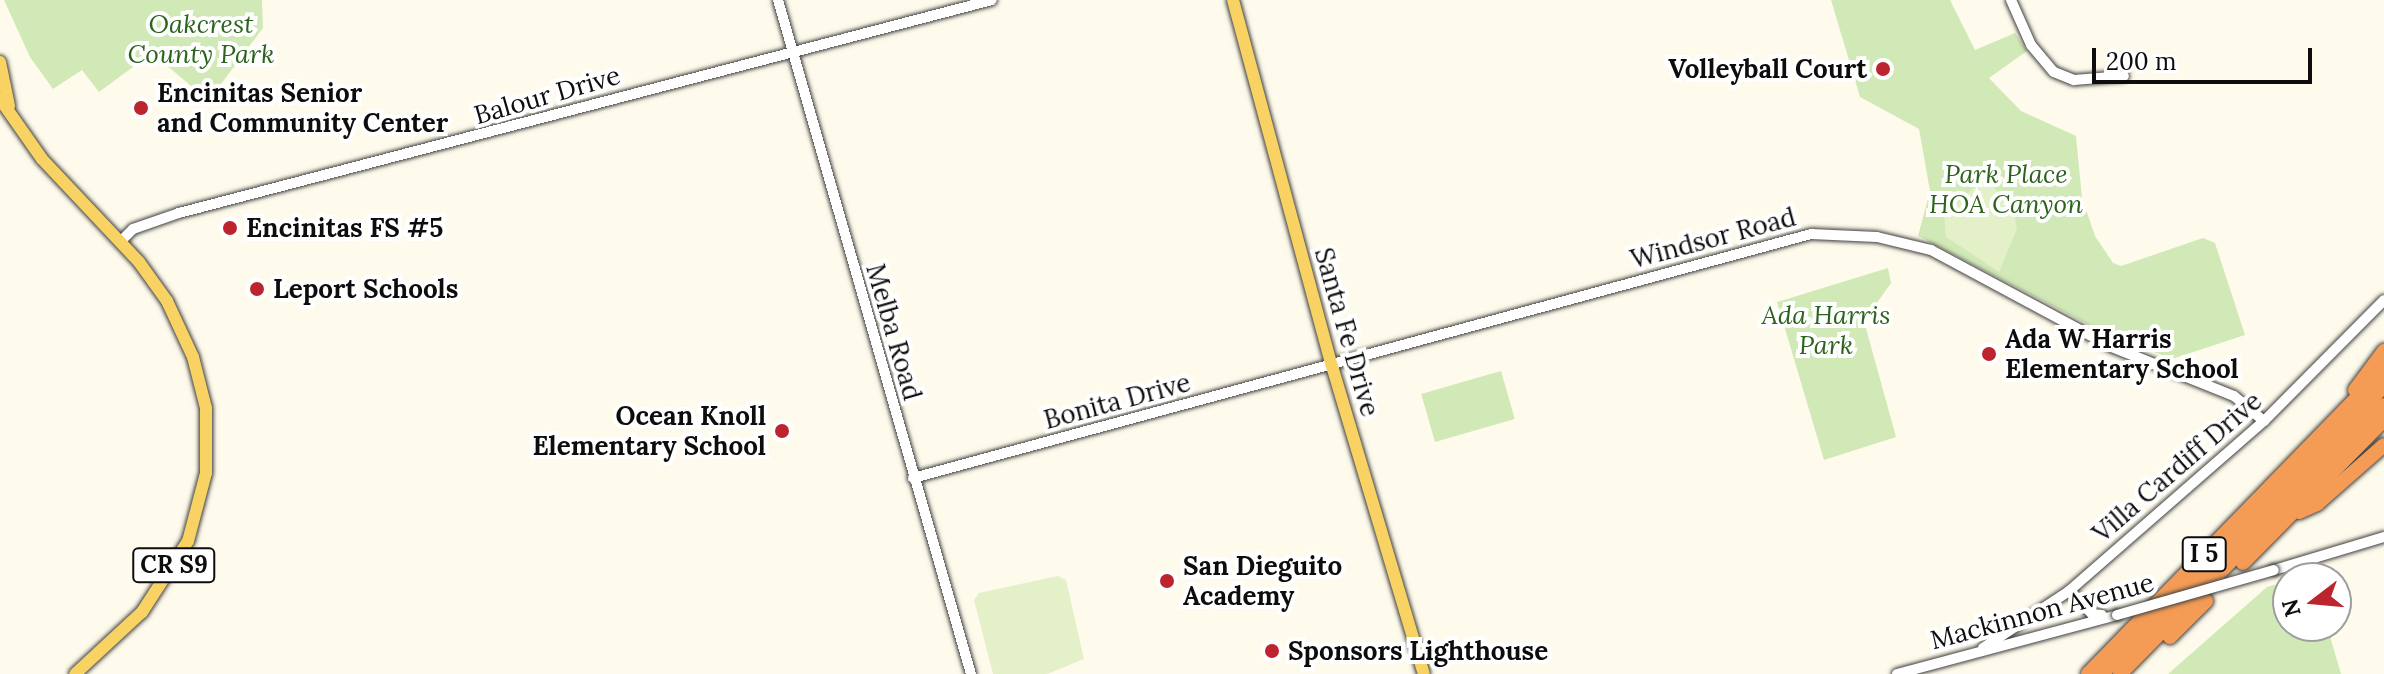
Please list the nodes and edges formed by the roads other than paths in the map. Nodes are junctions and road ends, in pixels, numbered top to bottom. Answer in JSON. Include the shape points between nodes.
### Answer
{"nodes":[{"id":1,"x":778,"y":0,"type":"edge"},
{"id":2,"x":992,"y":0,"type":"edge"},
{"id":3,"x":1233,"y":0,"type":"edge"},
{"id":4,"x":2011,"y":0,"type":"edge"},
{"id":5,"x":793,"y":54,"type":"junction"},
{"id":6,"x":0,"y":62,"type":"edge"},
{"id":7,"x":2124,"y":76,"type":"dead end"},
{"id":8,"x":3,"y":105,"type":"edge"},
{"id":9,"x":120,"y":242,"type":"junction"},
{"id":10,"x":2384,"y":300,"type":"edge"},
{"id":11,"x":2384,"y":351,"type":"edge"},
{"id":12,"x":1332,"y":366,"type":"junction"},
{"id":13,"x":2384,"y":370,"type":"edge"},
{"id":14,"x":2384,"y":386,"type":"edge"},
{"id":15,"x":2384,"y":405,"type":"edge"},
{"id":16,"x":2384,"y":420,"type":"edge"},
{"id":17,"x":2264,"y":421,"type":"junction"},
{"id":18,"x":2320,"y":435,"type":"junction"},
{"id":19,"x":2384,"y":445,"type":"edge"},
{"id":20,"x":913,"y":478,"type":"junction"},
{"id":21,"x":2291,"y":516,"type":"junction"},
{"id":22,"x":2384,"y":537,"type":"edge"},
{"id":23,"x":2069,"y":591,"type":"junction"},
{"id":24,"x":2112,"y":615,"type":"junction"},
{"id":25,"x":1983,"y":648,"type":"junction"},
{"id":26,"x":75,"y":674,"type":"edge"},
{"id":27,"x":971,"y":674,"type":"edge"},
{"id":28,"x":1424,"y":674,"type":"edge"},
{"id":29,"x":1897,"y":674,"type":"edge"},
{"id":30,"x":2088,"y":674,"type":"edge"},
{"id":31,"x":2102,"y":674,"type":"edge"},
{"id":32,"x":2120,"y":674,"type":"edge"},
{"id":33,"x":2133,"y":674,"type":"edge"}],
"edges":[{"from":1,"to":5,"type":"street","name":"Melba Road"},
{"from":2,"to":5,"type":"street","name":"Balour Drive"},
{"from":3,"to":12,"type":"main road","name":"Santa Fe Drive"},
{"from":4,"to":7,"type":"street","via":[[2031,45],[2054,72],[2074,80]]},
{"from":5,"to":9,"type":"street","name":"Balour Drive","via":[[179,213],[133,229]]},
{"from":5,"to":20,"type":"street","name":"Melba Road"},
{"from":6,"to":8,"type":"main road","number":"CR S9"},
{"from":8,"to":9,"type":"main road","number":"CR S9","via":[[42,159]]},
{"from":9,"to":26,"type":"main road","number":"CR S9","via":[[167,301],[188,343],[206,408],[206,473],[188,541],[169,574],[142,612]]},
{"from":10,"to":17,"type":"street","name":"Villa Cardiff Drive"},
{"from":11,"to":18,"type":"highway"},
{"from":12,"to":17,"type":"street","name":"Windsor Road","via":[[1777,240],[1833,233],[1931,250],[2112,347],[2234,396]]},
{"from":12,"to":20,"type":"street","name":"Bonita Drive"},
{"from":12,"to":28,"type":"main road","name":"Santa Fe Drive"},
{"from":13,"to":18,"type":"highway","number":"I 5"},
{"from":14,"to":31,"type":"highway"},
{"from":15,"to":32,"type":"highway"},
{"from":16,"to":21,"type":"highway","number":"I 5"},
{"from":17,"to":23,"type":"street","name":"Villa Cardiff Drive"},
{"from":18,"to":30,"type":"highway","number":"I 5"},
{"from":19,"to":21,"type":"highway","via":[[2317,504]]},
{"from":20,"to":27,"type":"street","name":"Melba Road"},
{"from":21,"to":33,"type":"highway","number":"I 5"},
{"from":22,"to":24,"type":"street","name":"Mackinnon Avenue","bridge":true},
{"from":23,"to":24,"type":"street","via":[[2092,614]]},
{"from":23,"to":25,"type":"street","name":"Villa Cardiff Drive"},
{"from":24,"to":25,"type":"street","name":"Mackinnon Avenue","via":[[2019,643]]},
{"from":25,"to":29,"type":"street","name":"Mackinnon Avenue"}]}
